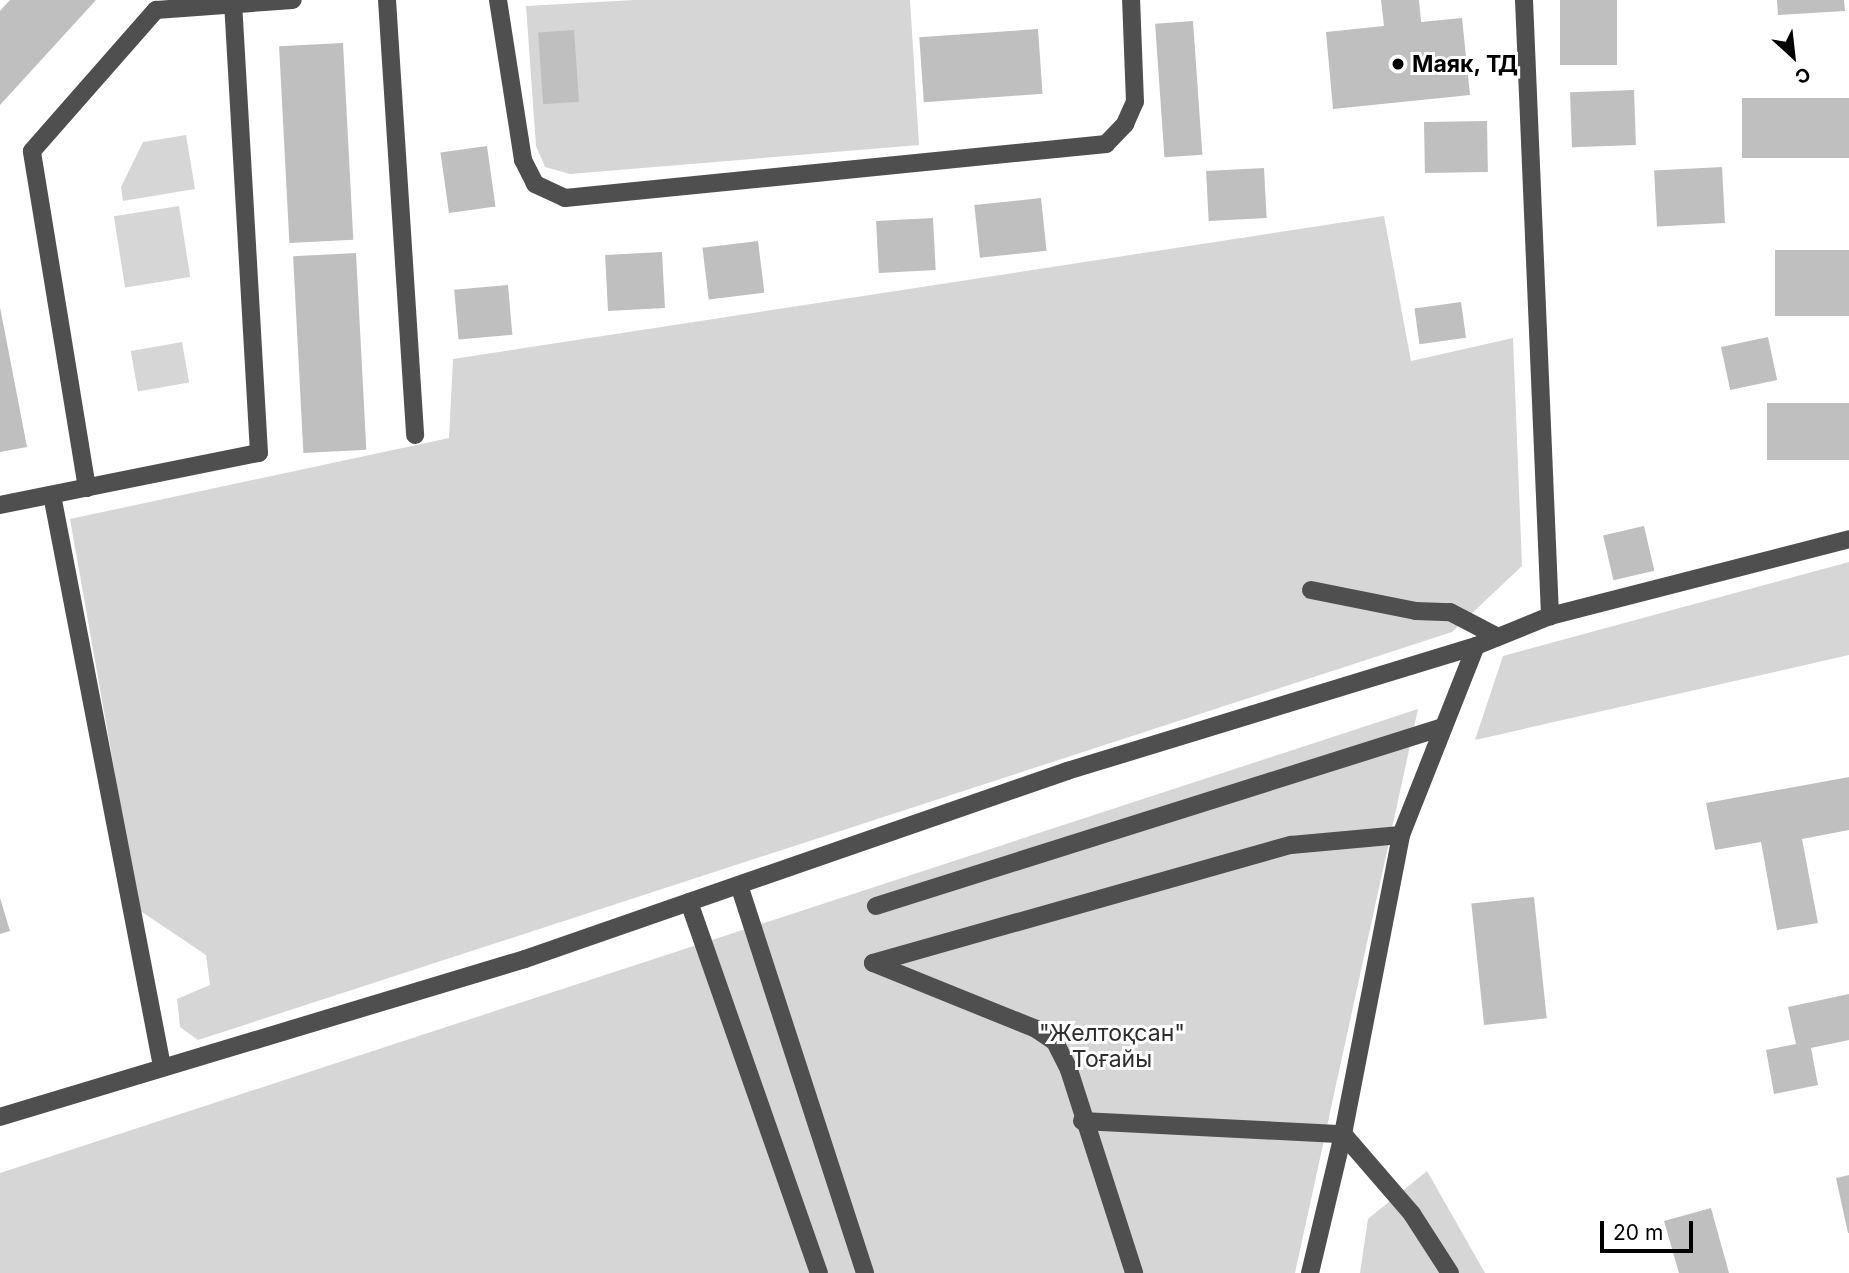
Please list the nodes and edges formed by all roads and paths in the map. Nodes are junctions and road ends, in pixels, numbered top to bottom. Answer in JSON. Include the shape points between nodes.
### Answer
{"nodes":[{"id":1,"x":293,"y":0,"type":"edge"},
{"id":2,"x":387,"y":0,"type":"edge"},
{"id":3,"x":498,"y":0,"type":"edge"},
{"id":4,"x":1131,"y":0,"type":"edge"},
{"id":5,"x":1524,"y":0,"type":"edge"},
{"id":6,"x":233,"y":4,"type":"junction"},
{"id":7,"x":415,"y":435,"type":"dead end"},
{"id":8,"x":87,"y":488,"type":"junction"},
{"id":9,"x":52,"y":495,"type":"junction"},
{"id":10,"x":0,"y":505,"type":"edge"},
{"id":11,"x":1849,"y":539,"type":"edge"},
{"id":12,"x":1311,"y":590,"type":"dead end"},
{"id":13,"x":1550,"y":616,"type":"junction"},
{"id":14,"x":1498,"y":637,"type":"junction"},
{"id":15,"x":1476,"y":646,"type":"junction"},
{"id":16,"x":1443,"y":727,"type":"junction"},
{"id":17,"x":1401,"y":835,"type":"junction"},
{"id":18,"x":739,"y":885,"type":"junction"},
{"id":19,"x":689,"y":902,"type":"junction"},
{"id":20,"x":876,"y":906,"type":"dead end"},
{"id":21,"x":162,"y":1066,"type":"junction"},
{"id":22,"x":0,"y":1117,"type":"edge"},
{"id":23,"x":1082,"y":1121,"type":"junction"},
{"id":24,"x":1343,"y":1134,"type":"junction"},
{"id":25,"x":819,"y":1273,"type":"edge"},
{"id":26,"x":866,"y":1273,"type":"edge"},
{"id":27,"x":1134,"y":1273,"type":"edge"},
{"id":28,"x":1310,"y":1273,"type":"edge"},
{"id":29,"x":1450,"y":1273,"type":"edge"}],
"edges":[{"from":1,"to":6,"type":"street"},
{"from":2,"to":7,"type":"street"},
{"from":3,"to":4,"type":"street","via":[[523,160],[535,184],[565,198],[1106,144],[1125,124],[1135,102]]},
{"from":5,"to":13,"type":"street"},
{"from":6,"to":8,"type":"street","via":[[156,10],[32,151]]},
{"from":6,"to":8,"type":"street","via":[[259,453]]},
{"from":8,"to":9,"type":"street"},
{"from":9,"to":10,"type":"street"},
{"from":9,"to":21,"type":"street"},
{"from":11,"to":13,"type":"street"},
{"from":12,"to":14,"type":"street","via":[[1416,611],[1451,612]]},
{"from":13,"to":14,"type":"street"},
{"from":14,"to":15,"type":"street"},
{"from":15,"to":16,"type":"street"},
{"from":15,"to":18,"type":"street","via":[[1067,771]]},
{"from":16,"to":17,"type":"street"},
{"from":16,"to":20,"type":"street"},
{"from":17,"to":23,"type":"street","via":[[1291,845],[873,963],[1036,1028],[1055,1042],[1069,1070]]},
{"from":17,"to":24,"type":"street"},
{"from":18,"to":19,"type":"street"},
{"from":18,"to":26,"type":"street"},
{"from":19,"to":21,"type":"street","via":[[525,959]]},
{"from":19,"to":25,"type":"street"},
{"from":21,"to":22,"type":"street"},
{"from":23,"to":24,"type":"street"},
{"from":23,"to":27,"type":"street"},
{"from":24,"to":28,"type":"street"},
{"from":24,"to":29,"type":"street","via":[[1412,1214]]}]}
